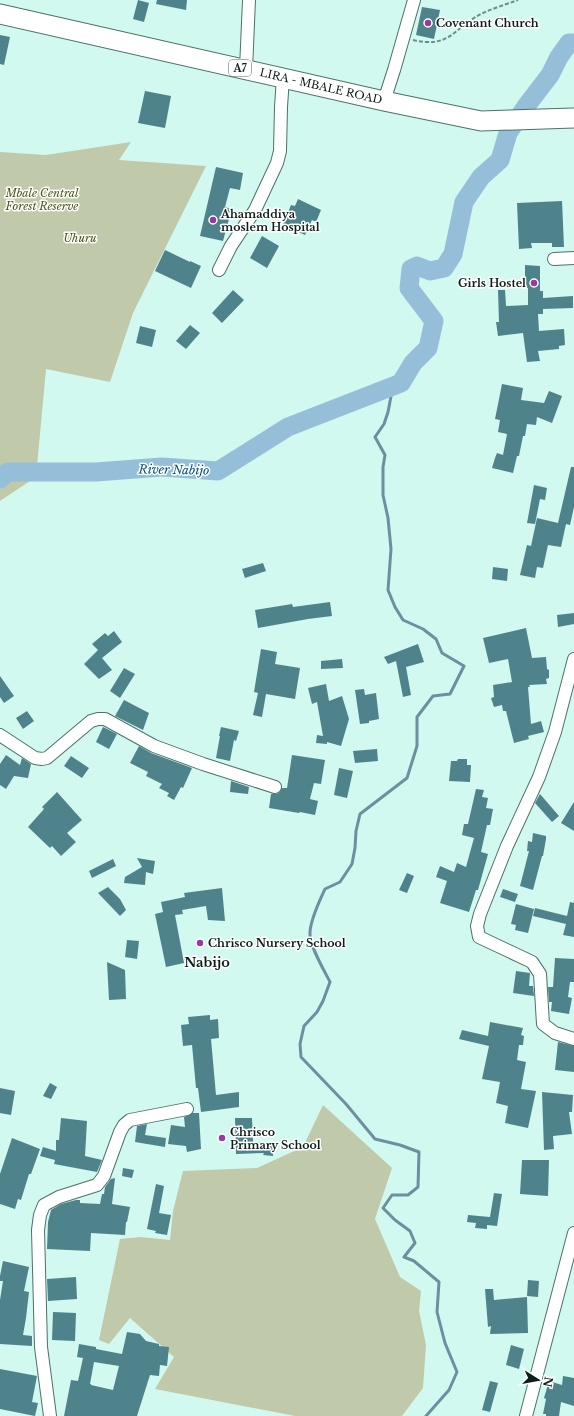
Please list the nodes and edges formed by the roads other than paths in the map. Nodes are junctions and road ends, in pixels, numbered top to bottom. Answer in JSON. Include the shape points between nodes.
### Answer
{"nodes":[{"id":1,"x":249,"y":0,"type":"edge"},
{"id":2,"x":414,"y":0,"type":"edge"},
{"id":3,"x":0,"y":14,"type":"edge"},
{"id":4,"x":246,"y":69,"type":"junction"},
{"id":5,"x":283,"y":77,"type":"junction"},
{"id":6,"x":384,"y":101,"type":"junction"},
{"id":7,"x":574,"y":118,"type":"edge"},
{"id":8,"x":574,"y":258,"type":"edge"},
{"id":9,"x":554,"y":259,"type":"dead end"},
{"id":10,"x":219,"y":270,"type":"dead end"},
{"id":11,"x":574,"y":659,"type":"edge"},
{"id":12,"x":0,"y":735,"type":"edge"},
{"id":13,"x":275,"y":787,"type":"dead end"},
{"id":14,"x":574,"y":1039,"type":"edge"},
{"id":15,"x":187,"y":1109,"type":"dead end"},
{"id":16,"x":574,"y":1233,"type":"edge"},
{"id":17,"x":50,"y":1416,"type":"edge"},
{"id":18,"x":526,"y":1416,"type":"edge"}],
"edges":[{"from":1,"to":4,"type":"street"},
{"from":2,"to":6,"type":"street"},
{"from":3,"to":4,"type":"main road","name":"LIRA - MBALE ROAD","number":"A7"},
{"from":4,"to":5,"type":"main road","name":"LIRA - MBALE ROAD","number":"A7"},
{"from":5,"to":6,"type":"main road","name":"LIRA - MBALE ROAD","number":"A7"},
{"from":5,"to":10,"type":"street","via":[[280,151],[277,163],[255,210],[231,246]]},
{"from":6,"to":7,"type":"main road","name":"LIRA - MBALE ROAD","number":"A7","via":[[481,121]]},
{"from":8,"to":9,"type":"street"},
{"from":11,"to":14,"type":"street","via":[[547,755],[507,846],[477,926],[479,937],[532,962],[540,974],[543,1024],[556,1033]]},
{"from":12,"to":13,"type":"street","via":[[35,758],[42,759],[48,758],[91,721],[105,719],[154,746]]},
{"from":15,"to":17,"type":"street","via":[[130,1120],[120,1132],[104,1176],[97,1185],[59,1197],[44,1205],[38,1230],[41,1347]]},
{"from":16,"to":18,"type":"street"}]}
